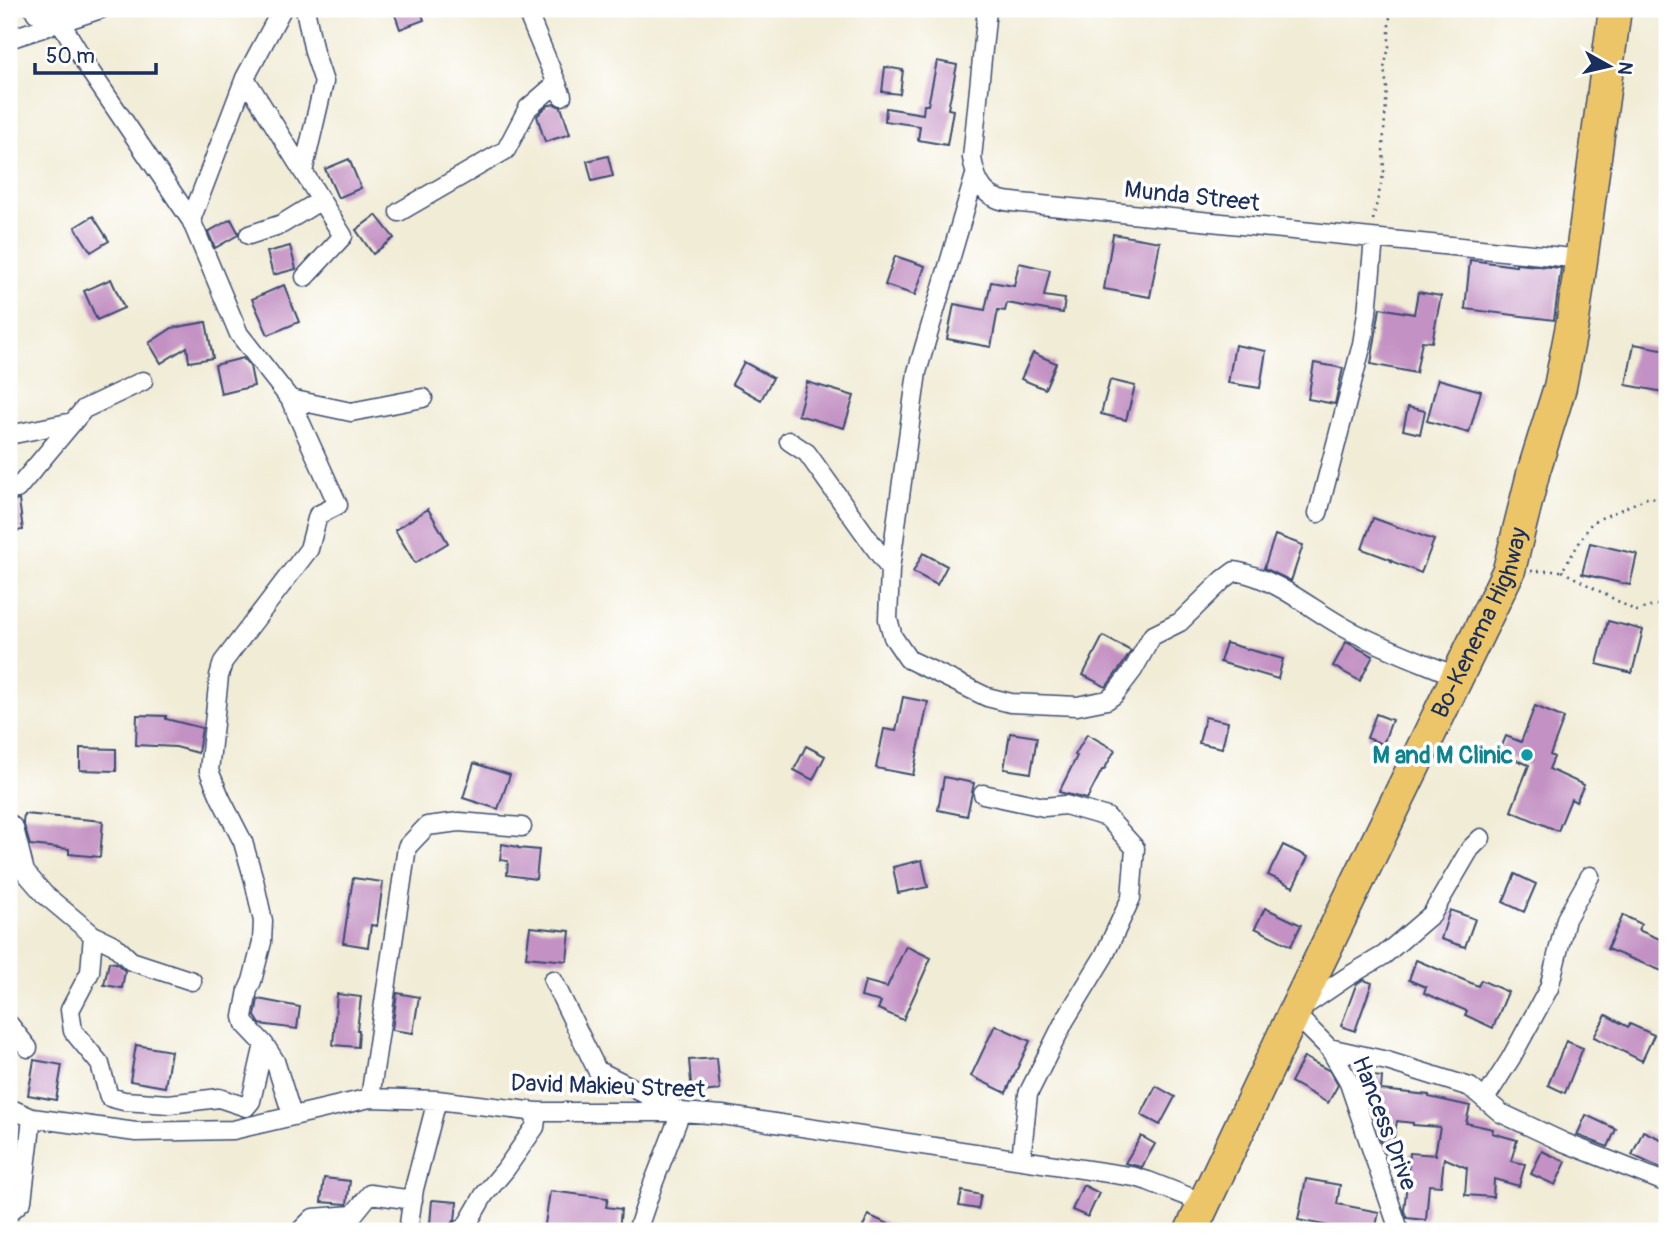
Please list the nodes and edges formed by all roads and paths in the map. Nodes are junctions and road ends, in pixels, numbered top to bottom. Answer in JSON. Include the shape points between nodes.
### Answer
{"nodes":[{"id":1,"x":34,"y":9,"type":"edge"},
{"id":2,"x":101,"y":9,"type":"edge"},
{"id":3,"x":282,"y":9,"type":"edge"},
{"id":4,"x":305,"y":9,"type":"edge"},
{"id":5,"x":526,"y":9,"type":"edge"},
{"id":6,"x":987,"y":9,"type":"edge"},
{"id":7,"x":1391,"y":9,"type":"edge"},
{"id":8,"x":1615,"y":9,"type":"edge"},
{"id":9,"x":61,"y":23,"type":"junction"},
{"id":10,"x":9,"y":39,"type":"edge"},
{"id":11,"x":245,"y":78,"type":"junction"},
{"id":12,"x":303,"y":172,"type":"junction"},
{"id":13,"x":975,"y":175,"type":"junction"},
{"id":14,"x":321,"y":200,"type":"junction"},
{"id":15,"x":398,"y":212,"type":"dead end"},
{"id":16,"x":191,"y":220,"type":"junction"},
{"id":17,"x":249,"y":235,"type":"dead end"},
{"id":18,"x":1371,"y":239,"type":"junction"},
{"id":19,"x":1582,"y":259,"type":"junction"},
{"id":20,"x":305,"y":277,"type":"dead end"},
{"id":21,"x":143,"y":381,"type":"dead end"},
{"id":22,"x":290,"y":398,"type":"junction"},
{"id":23,"x":423,"y":398,"type":"dead end"},
{"id":24,"x":73,"y":422,"type":"junction"},
{"id":25,"x":9,"y":435,"type":"edge"},
{"id":26,"x":789,"y":440,"type":"dead end"},
{"id":27,"x":9,"y":490,"type":"edge"},
{"id":28,"x":1667,"y":497,"type":"edge"},
{"id":29,"x":1318,"y":513,"type":"dead end"},
{"id":30,"x":890,"y":569,"type":"junction"},
{"id":31,"x":1508,"y":570,"type":"junction"},
{"id":32,"x":1562,"y":571,"type":"junction"},
{"id":33,"x":1667,"y":602,"type":"edge"},
{"id":34,"x":1458,"y":677,"type":"junction"},
{"id":35,"x":983,"y":794,"type":"dead end"},
{"id":36,"x":9,"y":823,"type":"edge"},
{"id":37,"x":522,"y":827,"type":"dead end"},
{"id":38,"x":1481,"y":838,"type":"dead end"},
{"id":39,"x":1590,"y":876,"type":"dead end"},
{"id":40,"x":93,"y":935,"type":"junction"},
{"id":41,"x":553,"y":980,"type":"dead end"},
{"id":42,"x":192,"y":981,"type":"dead end"},
{"id":43,"x":1294,"y":1013,"type":"junction"},
{"id":44,"x":9,"y":1024,"type":"edge"},
{"id":45,"x":264,"y":1044,"type":"junction"},
{"id":46,"x":28,"y":1048,"type":"dead end"},
{"id":47,"x":1329,"y":1048,"type":"junction"},
{"id":48,"x":370,"y":1098,"type":"junction"},
{"id":49,"x":1485,"y":1099,"type":"junction"},
{"id":50,"x":437,"y":1100,"type":"junction"},
{"id":51,"x":9,"y":1108,"type":"edge"},
{"id":52,"x":537,"y":1112,"type":"junction"},
{"id":53,"x":681,"y":1112,"type":"junction"},
{"id":54,"x":292,"y":1115,"type":"junction"},
{"id":55,"x":32,"y":1118,"type":"junction"},
{"id":56,"x":1021,"y":1160,"type":"junction"},
{"id":57,"x":1667,"y":1183,"type":"edge"},
{"id":58,"x":413,"y":1199,"type":"junction"},
{"id":59,"x":1204,"y":1203,"type":"junction"},
{"id":60,"x":9,"y":1213,"type":"edge"},
{"id":61,"x":300,"y":1231,"type":"edge"},
{"id":62,"x":408,"y":1231,"type":"edge"},
{"id":63,"x":458,"y":1231,"type":"edge"},
{"id":64,"x":637,"y":1231,"type":"edge"},
{"id":65,"x":1191,"y":1231,"type":"edge"},
{"id":66,"x":1396,"y":1231,"type":"edge"}],
"edges":[{"from":1,"to":9,"type":"street"},
{"from":2,"to":9,"type":"street"},
{"from":3,"to":11,"type":"street"},
{"from":4,"to":12,"type":"street","via":[[324,82]]},
{"from":5,"to":15,"type":"street","via":[[560,89],[528,108],[506,150]]},
{"from":6,"to":13,"type":"street","via":[[972,158]]},
{"from":7,"to":18,"type":"path","via":[[1384,68],[1384,171]]},
{"from":8,"to":19,"type":"highway","name":"Bo-Kenema Highway"},
{"from":9,"to":10,"type":"street"},
{"from":9,"to":16,"type":"street"},
{"from":11,"to":12,"type":"street"},
{"from":11,"to":16,"type":"street"},
{"from":12,"to":14,"type":"street"},
{"from":13,"to":18,"type":"street","name":"Munda Street","via":[[998,200]]},
{"from":13,"to":30,"type":"street","via":[[917,372]]},
{"from":14,"to":17,"type":"street","via":[[282,224]]},
{"from":14,"to":20,"type":"street","via":[[343,236]]},
{"from":16,"to":22,"type":"street","via":[[239,334]]},
{"from":18,"to":19,"type":"street","name":"Munda Street"},
{"from":18,"to":29,"type":"street","via":[[1362,344]]},
{"from":19,"to":31,"type":"highway","name":"Bo-Kenema Highway","via":[[1559,387]]},
{"from":21,"to":24,"type":"street","via":[[83,409]]},
{"from":22,"to":23,"type":"street","via":[[351,412]]},
{"from":22,"to":45,"type":"street","via":[[338,505],[318,515],[309,549],[223,662],[209,771],[243,842],[254,880],[262,942],[243,1017]]},
{"from":24,"to":25,"type":"street"},
{"from":24,"to":27,"type":"street","via":[[17,489]]},
{"from":26,"to":30,"type":"street","via":[[807,453]]},
{"from":28,"to":32,"type":"path","via":[[1647,498],[1591,522]]},
{"from":30,"to":34,"type":"street","via":[[888,620],[908,659],[987,697],[1011,703],[1076,706],[1107,700],[1133,670],[1153,636],[1180,622],[1235,571],[1254,575],[1348,629]]},
{"from":31,"to":32,"type":"path"},
{"from":31,"to":34,"type":"highway","name":"Bo-Kenema Highway"},
{"from":32,"to":33,"type":"path","via":[[1636,611]]},
{"from":34,"to":43,"type":"highway","name":"Bo-Kenema Highway"},
{"from":35,"to":56,"type":"street","via":[[1044,807],[1065,805],[1107,817],[1135,848],[1131,898],[1028,1094]]},
{"from":36,"to":40,"type":"street","via":[[25,872]]},
{"from":37,"to":48,"type":"street","via":[[459,822],[427,827],[407,847]]},
{"from":38,"to":43,"type":"street","via":[[1432,914],[1384,955]]},
{"from":39,"to":49,"type":"street","via":[[1566,919],[1549,988]]},
{"from":40,"to":42,"type":"street","via":[[114,945],[131,961]]},
{"from":40,"to":45,"type":"street","via":[[90,972],[71,1010],[73,1031],[100,1064],[110,1097],[169,1104],[219,1098],[246,1107]]},
{"from":41,"to":53,"type":"street","via":[[597,1070]]},
{"from":43,"to":47,"type":"street","name":"Hancess Drive"},
{"from":43,"to":59,"type":"highway","name":"Bo-Kenema Highway"},
{"from":44,"to":46,"type":"street"},
{"from":45,"to":54,"type":"street","via":[[275,1061]]},
{"from":47,"to":49,"type":"street","via":[[1470,1087]]},
{"from":47,"to":66,"type":"street","name":"Hancess Drive","via":[[1348,1080]]},
{"from":48,"to":50,"type":"street","name":"David Makieu Street"},
{"from":48,"to":54,"type":"street","name":"David Makieu Street"},
{"from":49,"to":57,"type":"street","via":[[1501,1113],[1563,1142]]},
{"from":50,"to":52,"type":"street","name":"David Makieu Street"},
{"from":50,"to":58,"type":"street"},
{"from":51,"to":55,"type":"street","name":"David Makieu Street"},
{"from":52,"to":53,"type":"street","name":"David Makieu Street"},
{"from":52,"to":63,"type":"street","via":[[535,1127],[465,1228]]},
{"from":53,"to":56,"type":"street","name":"David Makieu Street"},
{"from":53,"to":64,"type":"street"},
{"from":54,"to":55,"type":"street","name":"David Makieu Street","via":[[233,1130],[136,1132]]},
{"from":55,"to":60,"type":"street","via":[[22,1201]]},
{"from":56,"to":59,"type":"street","name":"David Makieu Street","via":[[1148,1181]]},
{"from":58,"to":61,"type":"street","via":[[370,1194],[353,1215],[313,1218]]},
{"from":58,"to":62,"type":"street"},
{"from":59,"to":65,"type":"highway","name":"Bo-Kenema Highway"}]}
